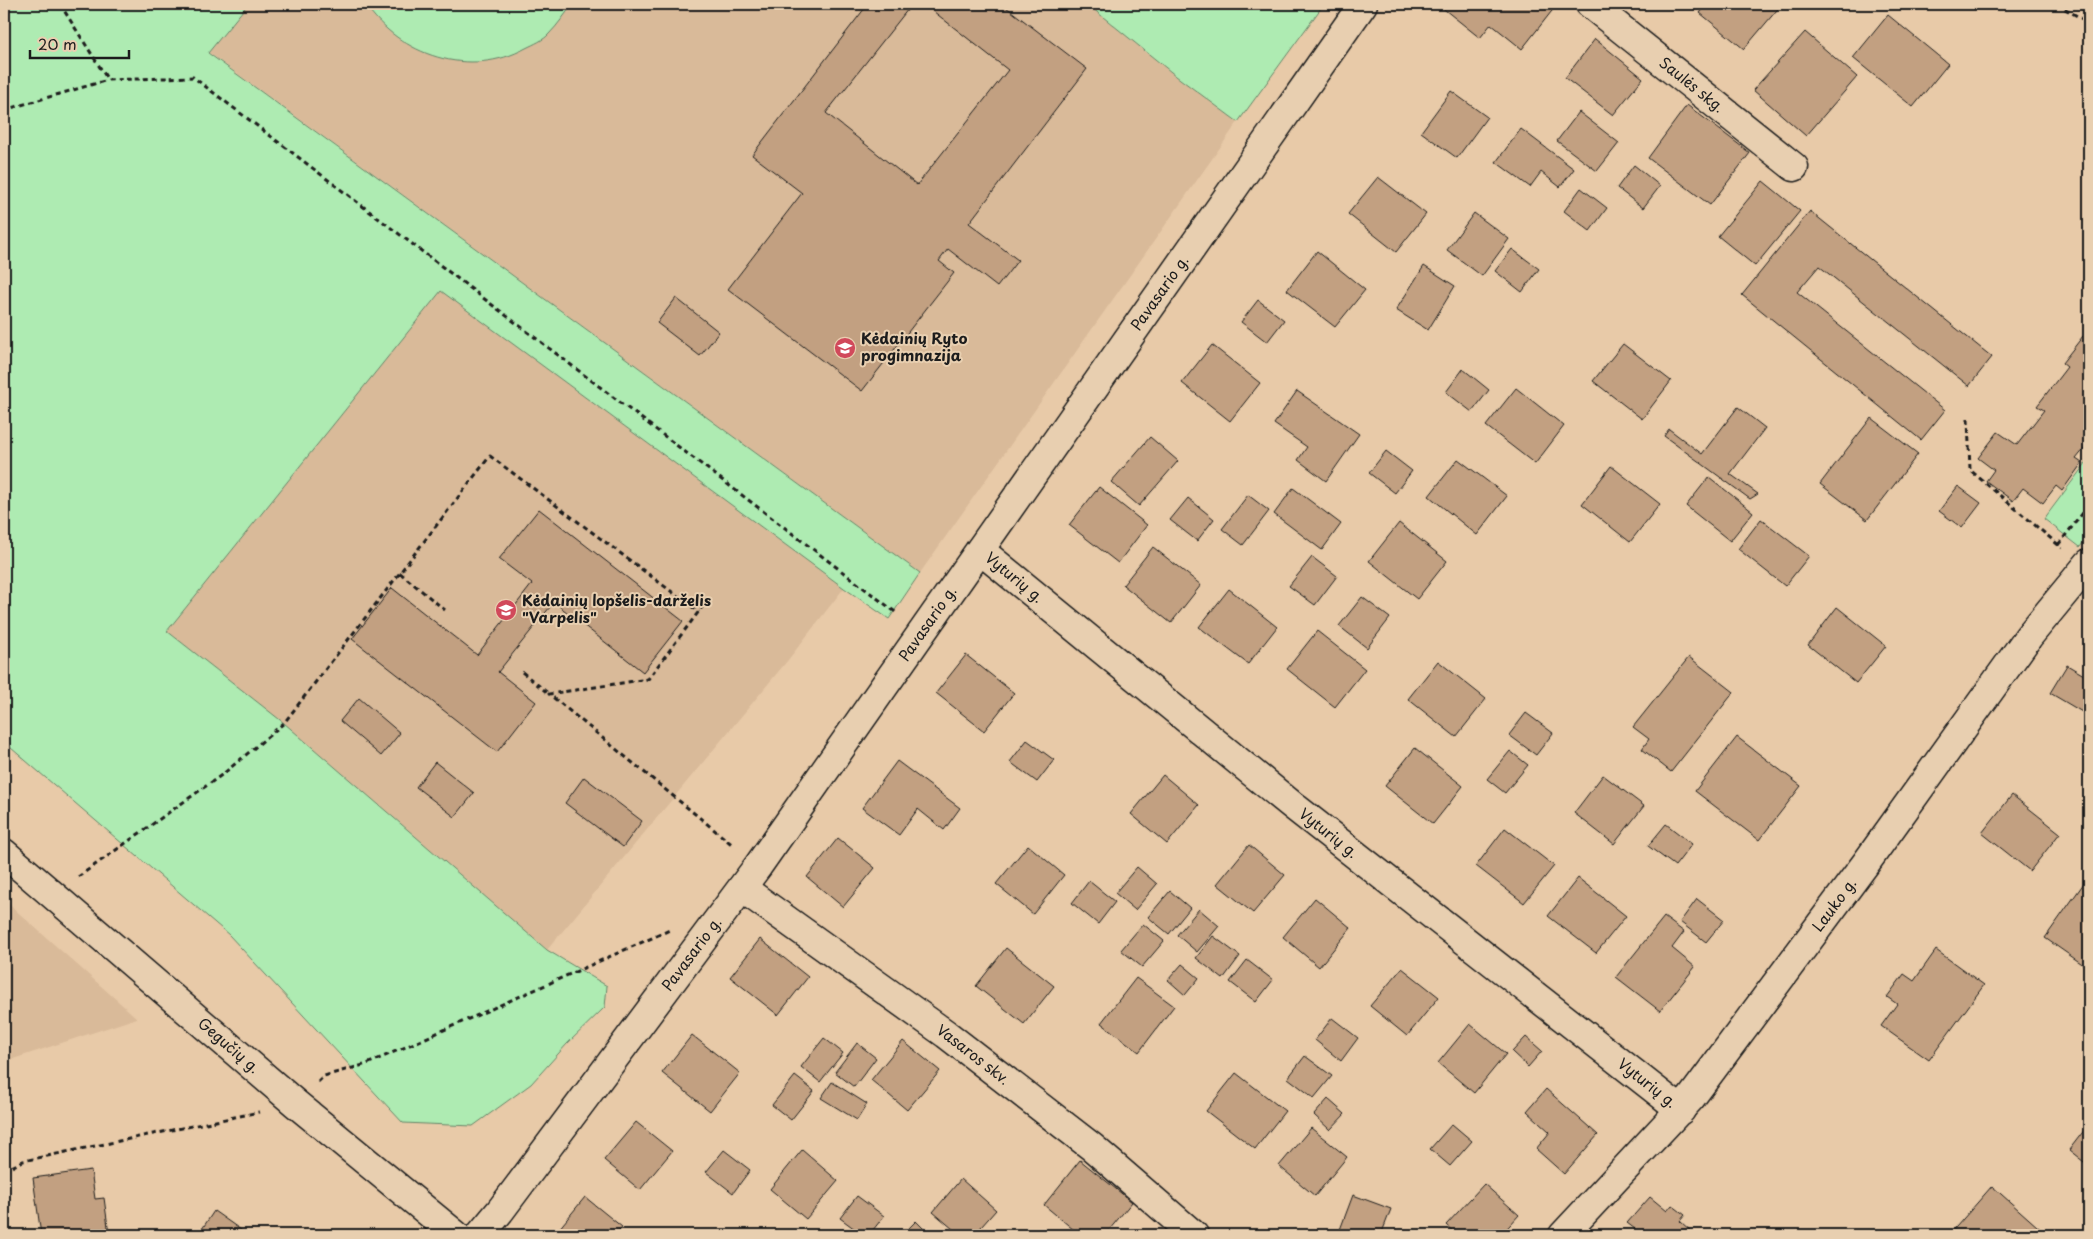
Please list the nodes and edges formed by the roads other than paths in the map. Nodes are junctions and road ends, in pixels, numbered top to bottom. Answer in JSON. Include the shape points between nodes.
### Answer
{"nodes":[{"id":1,"x":1363,"y":4,"type":"edge"},
{"id":2,"x":1590,"y":4,"type":"edge"},
{"id":3,"x":1794,"y":167,"type":"dead end"},
{"id":4,"x":980,"y":550,"type":"junction"},
{"id":5,"x":2089,"y":563,"type":"edge"},
{"id":6,"x":4,"y":852,"type":"edge"},
{"id":7,"x":742,"y":888,"type":"junction"},
{"id":8,"x":1681,"y":1110,"type":"junction"},
{"id":9,"x":456,"y":1235,"type":"edge"},
{"id":10,"x":480,"y":1235,"type":"edge"},
{"id":11,"x":1194,"y":1235,"type":"edge"},
{"id":12,"x":1563,"y":1235,"type":"edge"}],
"edges":[{"from":1,"to":4,"type":"street","name":"Pavasario g."},
{"from":2,"to":3,"type":"street","name":"Saulės skg."},
{"from":4,"to":7,"type":"street","name":"Pavasario g."},
{"from":4,"to":8,"type":"street","name":"Vyturių g.","via":[[1292,805]]},
{"from":5,"to":8,"type":"street","name":"Lauko g.","via":[[2029,636],[1866,863]]},
{"from":6,"to":9,"type":"street","name":"Gegučių g.","via":[[295,1103]]},
{"from":7,"to":10,"type":"street","name":"Pavasario g."},
{"from":7,"to":11,"type":"street","name":"Vasaros skv.","via":[[953,1040],[1092,1147]]},
{"from":8,"to":12,"type":"street","name":"Lauko g."}]}
